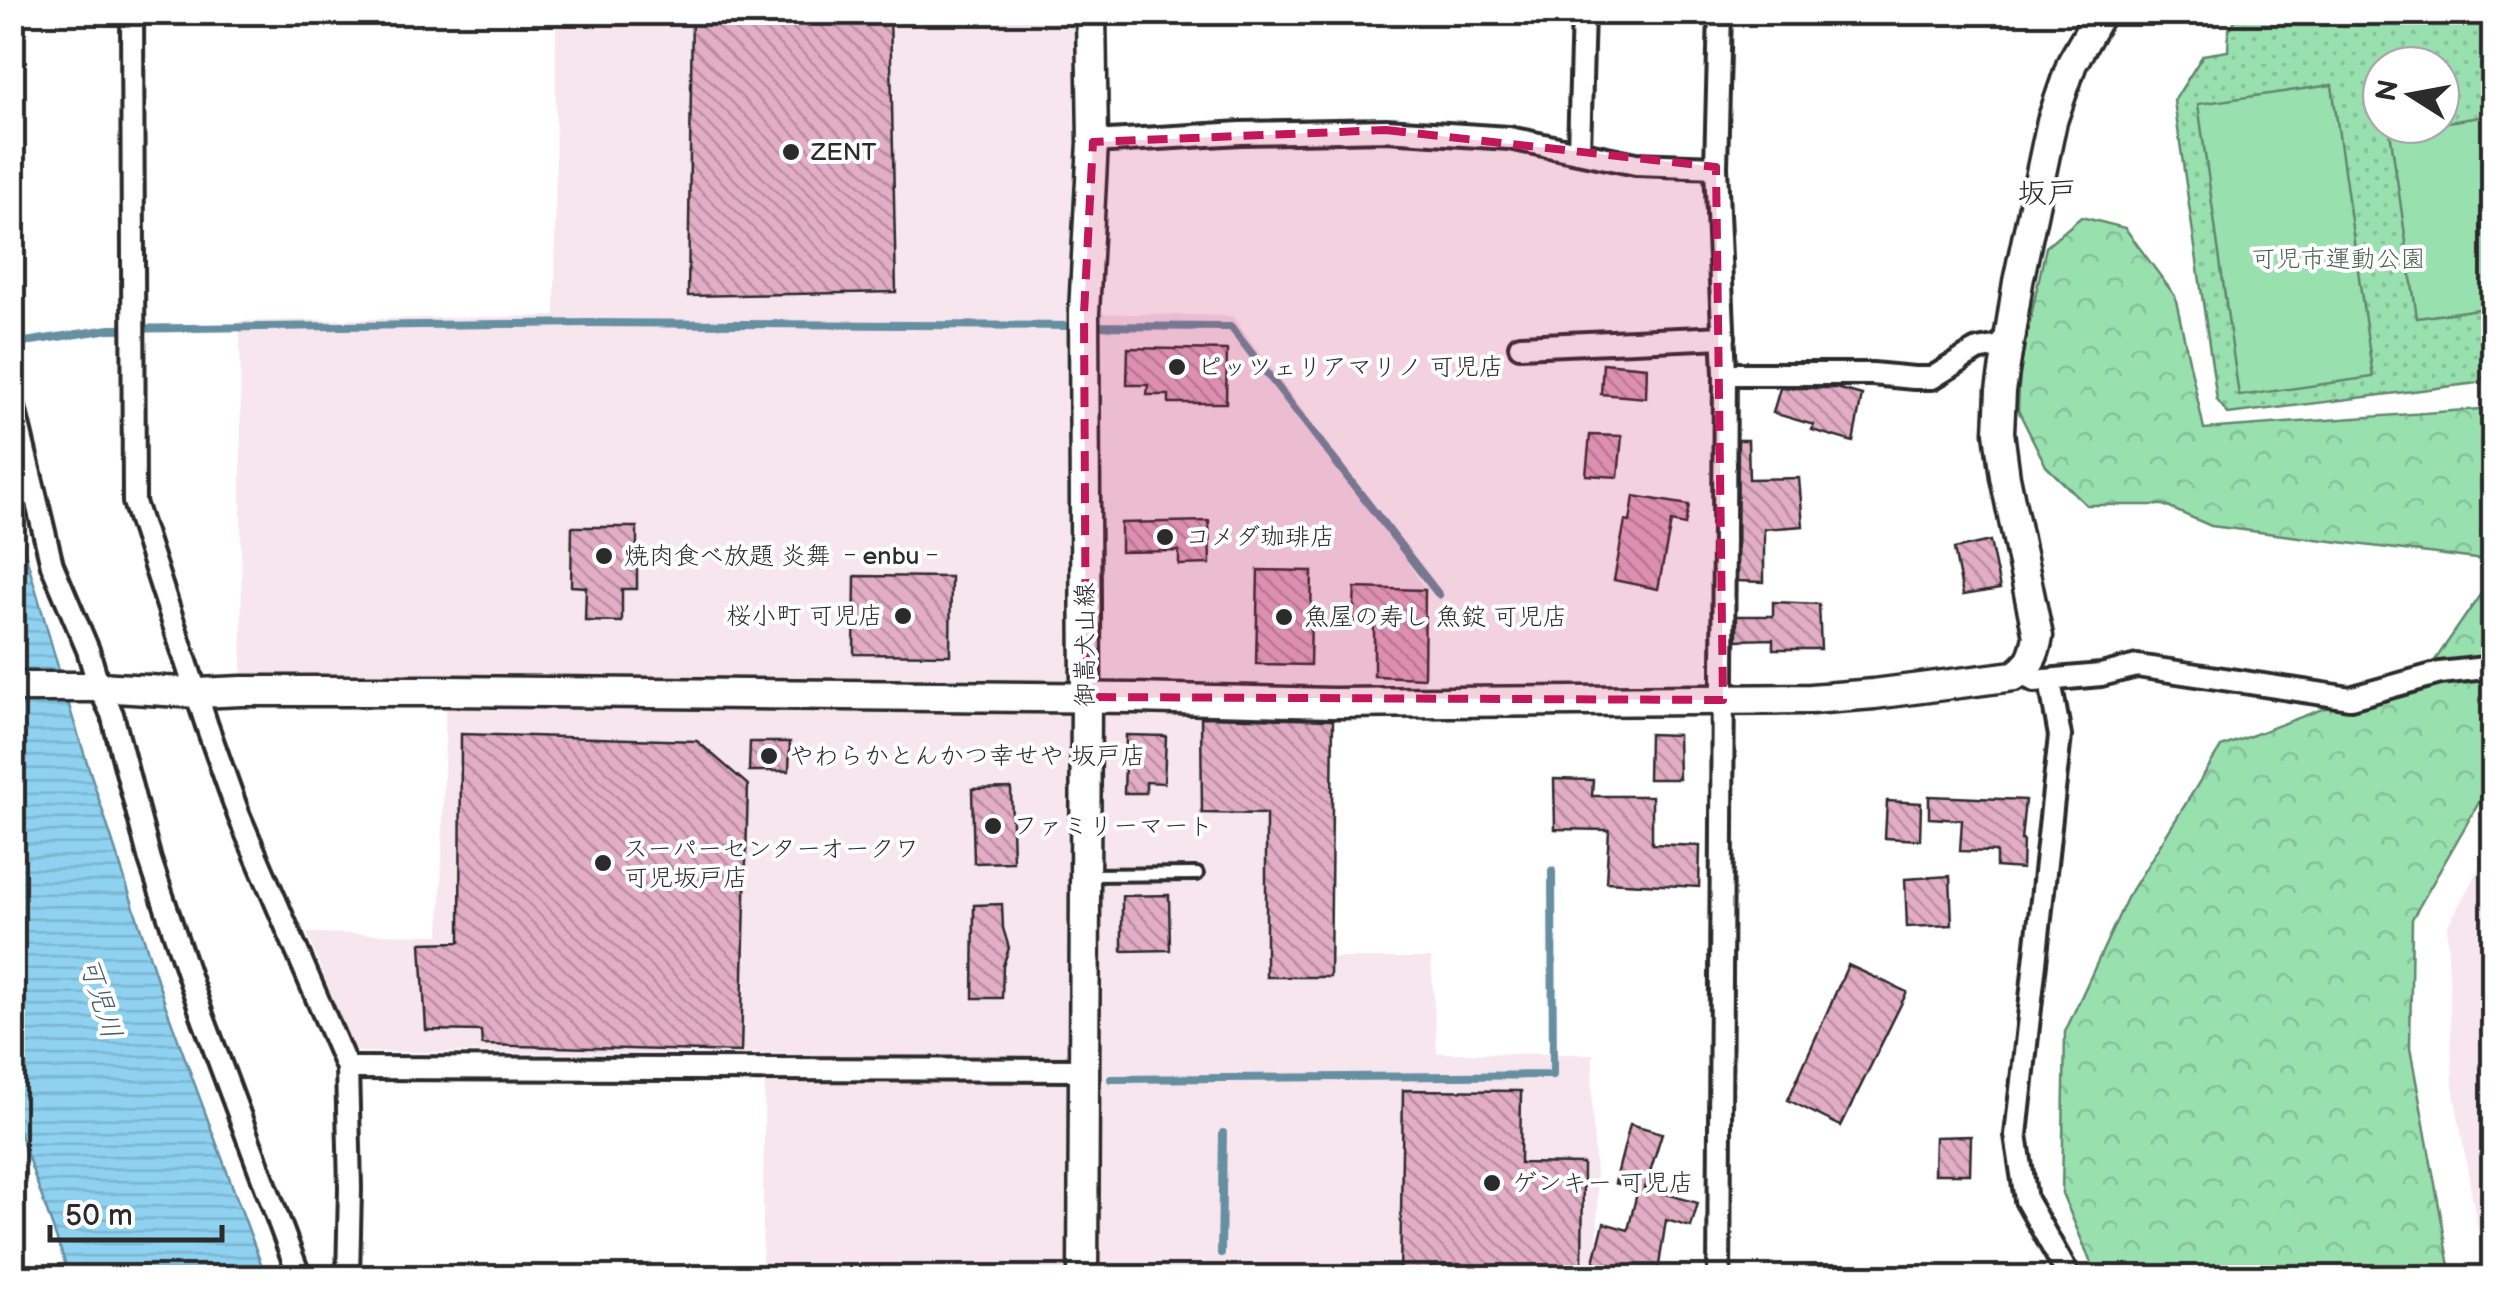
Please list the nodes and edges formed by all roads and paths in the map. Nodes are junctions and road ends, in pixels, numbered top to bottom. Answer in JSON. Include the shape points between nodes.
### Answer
{"nodes":[{"id":1,"x":132,"y":12,"type":"edge"},
{"id":2,"x":1092,"y":12,"type":"edge"},
{"id":3,"x":1583,"y":12,"type":"edge"},
{"id":4,"x":1720,"y":12,"type":"edge"},
{"id":5,"x":2101,"y":12,"type":"edge"},
{"id":6,"x":1093,"y":142,"type":"junction"},
{"id":7,"x":1579,"y":150,"type":"junction"},
{"id":8,"x":1716,"y":167,"type":"junction"},
{"id":9,"x":1724,"y":338,"type":"junction"},
{"id":10,"x":2006,"y":345,"type":"junction"},
{"id":11,"x":1520,"y":346,"type":"dead end"},
{"id":12,"x":1724,"y":374,"type":"junction"},
{"id":13,"x":12,"y":399,"type":"edge"},
{"id":14,"x":2494,"y":667,"type":"edge"},
{"id":15,"x":2037,"y":676,"type":"junction"},
{"id":16,"x":12,"y":686,"type":"edge"},
{"id":17,"x":86,"y":687,"type":"junction"},
{"id":18,"x":198,"y":693,"type":"junction"},
{"id":19,"x":1086,"y":697,"type":"junction"},
{"id":20,"x":1722,"y":700,"type":"junction"},
{"id":21,"x":1083,"y":874,"type":"junction"},
{"id":22,"x":1197,"y":874,"type":"dead end"},
{"id":23,"x":348,"y":1068,"type":"junction"},
{"id":24,"x":1084,"y":1070,"type":"junction"},
{"id":25,"x":300,"y":1278,"type":"edge"},
{"id":26,"x":348,"y":1278,"type":"edge"},
{"id":27,"x":1083,"y":1278,"type":"edge"},
{"id":28,"x":1719,"y":1278,"type":"edge"},
{"id":29,"x":2070,"y":1278,"type":"edge"}],
"edges":[{"from":1,"to":18,"type":"street","via":[[134,502]]},
{"from":2,"to":6,"type":"street","name":"御嵩犬山線"},
{"from":3,"to":7,"type":"street"},
{"from":4,"to":8,"type":"street"},
{"from":5,"to":10,"type":"street","via":[[2072,64],[2052,121]]},
{"from":6,"to":7,"type":"street","via":[[1386,130]]},
{"from":6,"to":19,"type":"street","name":"御嵩犬山線","via":[[1084,325]]},
{"from":7,"to":8,"type":"street","via":[[1636,164]]},
{"from":8,"to":9,"type":"street"},
{"from":9,"to":11,"type":"street"},
{"from":9,"to":12,"type":"street"},
{"from":10,"to":12,"type":"street","via":[[1977,350],[1932,378]]},
{"from":10,"to":15,"type":"street","via":[[1999,432],[2038,636]]},
{"from":12,"to":20,"type":"street"},
{"from":13,"to":17,"type":"street","via":[[52,565],[88,650]]},
{"from":14,"to":15,"type":"street","via":[[2440,673],[2350,698],[2138,666],[2101,675]]},
{"from":15,"to":20,"type":"street","via":[[1811,700]]},
{"from":15,"to":29,"type":"street","via":[[2060,736],[2016,1135],[2026,1200]]},
{"from":16,"to":17,"type":"street"},
{"from":17,"to":18,"type":"street"},
{"from":17,"to":25,"type":"street","via":[[112,714],[150,860]]},
{"from":18,"to":19,"type":"street"},
{"from":18,"to":23,"type":"street","via":[[240,816]]},
{"from":19,"to":20,"type":"street"},
{"from":19,"to":21,"type":"street","name":"御嵩犬山線"},
{"from":20,"to":28,"type":"street"},
{"from":21,"to":22,"type":"lane"},
{"from":21,"to":24,"type":"street","name":"御嵩犬山線"},
{"from":23,"to":24,"type":"street"},
{"from":23,"to":26,"type":"street"},
{"from":24,"to":27,"type":"street","name":"御嵩犬山線"}]}
